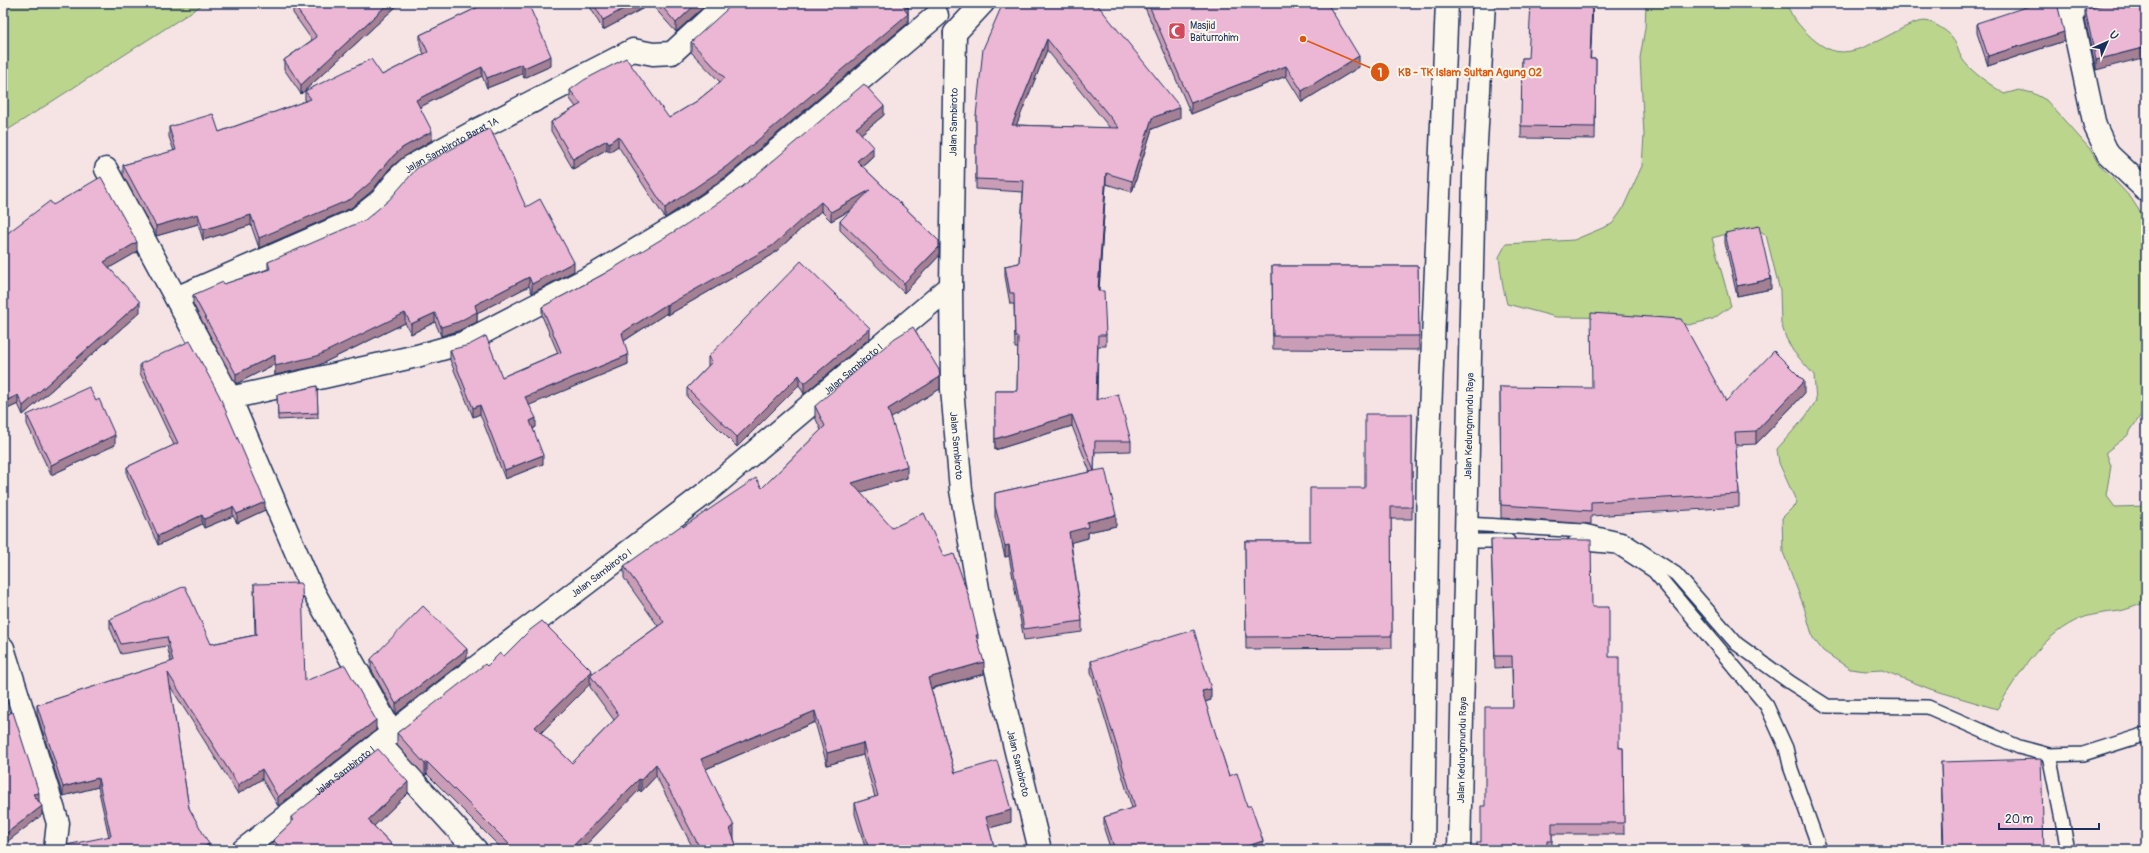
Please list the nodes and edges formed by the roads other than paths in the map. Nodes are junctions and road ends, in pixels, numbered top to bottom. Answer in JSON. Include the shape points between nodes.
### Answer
{"nodes":[{"id":1,"x":726,"y":3,"type":"edge"},
{"id":2,"x":983,"y":3,"type":"edge"},
{"id":3,"x":1447,"y":3,"type":"edge"},
{"id":4,"x":1484,"y":3,"type":"edge"},
{"id":5,"x":2100,"y":3,"type":"edge"},
{"id":6,"x":2069,"y":6,"type":"edge"},
{"id":7,"x":931,"y":9,"type":"edge"},
{"id":8,"x":955,"y":33,"type":"junction"},
{"id":9,"x":106,"y":169,"type":"dead end"},
{"id":10,"x":2146,"y":190,"type":"edge"},
{"id":11,"x":951,"y":286,"type":"junction"},
{"id":12,"x":176,"y":298,"type":"junction"},
{"id":13,"x":230,"y":398,"type":"junction"},
{"id":14,"x":1466,"y":532,"type":"junction"},
{"id":15,"x":1519,"y":542,"type":"edge"},
{"id":16,"x":1559,"y":543,"type":"edge"},
{"id":17,"x":3,"y":648,"type":"edge"},
{"id":18,"x":2146,"y":734,"type":"edge"},
{"id":19,"x":385,"y":738,"type":"junction"},
{"id":20,"x":2049,"y":755,"type":"junction"},
{"id":21,"x":55,"y":850,"type":"edge"},
{"id":22,"x":243,"y":850,"type":"edge"},
{"id":23,"x":476,"y":850,"type":"edge"},
{"id":24,"x":1040,"y":850,"type":"edge"},
{"id":25,"x":1423,"y":850,"type":"edge"},
{"id":26,"x":1459,"y":850,"type":"edge"},
{"id":27,"x":1820,"y":850,"type":"edge"},
{"id":28,"x":2068,"y":850,"type":"edge"}],
"edges":[{"from":1,"to":12,"type":"street","name":"Jalan Sambiroto Barat 1A","via":[[672,53],[653,54],[633,50],[410,167],[381,200],[357,219]]},
{"from":2,"to":8,"type":"street"},
{"from":3,"to":25,"type":"street","via":[[1428,461]]},
{"from":4,"to":14,"type":"street","name":"Jalan Kedungmundu Raya","via":[[1474,177]]},
{"from":5,"to":6,"type":"street"},
{"from":6,"to":10,"type":"street","via":[[2100,140],[2108,154]]},
{"from":7,"to":8,"type":"street"},
{"from":7,"to":13,"type":"street","via":[[735,186],[679,224],[589,278],[463,343],[417,356]]},
{"from":8,"to":11,"type":"street","name":"Jalan Sambiroto"},
{"from":9,"to":12,"type":"street"},
{"from":11,"to":19,"type":"street","name":"Jalan Sambiroto I","via":[[707,492]]},
{"from":11,"to":24,"type":"street","name":"Jalan Sambiroto","via":[[952,390],[960,490],[982,612]]},
{"from":12,"to":13,"type":"street"},
{"from":13,"to":19,"type":"street","via":[[311,587]]},
{"from":14,"to":15,"type":"lane"},
{"from":14,"to":20,"type":"lane","via":[[1584,532],[1624,540],[1676,574],[1737,644],[1827,706],[1928,707],[2019,747]]},
{"from":14,"to":26,"type":"street","name":"Jalan Kedungmundu Raya"},
{"from":16,"to":27,"type":"lane","via":[[1617,548],[1654,571],[1690,613],[1767,706],[1786,748]]},
{"from":17,"to":21,"type":"street","via":[[58,823]]},
{"from":18,"to":20,"type":"lane","via":[[2083,754]]},
{"from":19,"to":22,"type":"street","name":"Jalan Sambiroto I"},
{"from":19,"to":23,"type":"street"},
{"from":20,"to":28,"type":"lane"}]}
